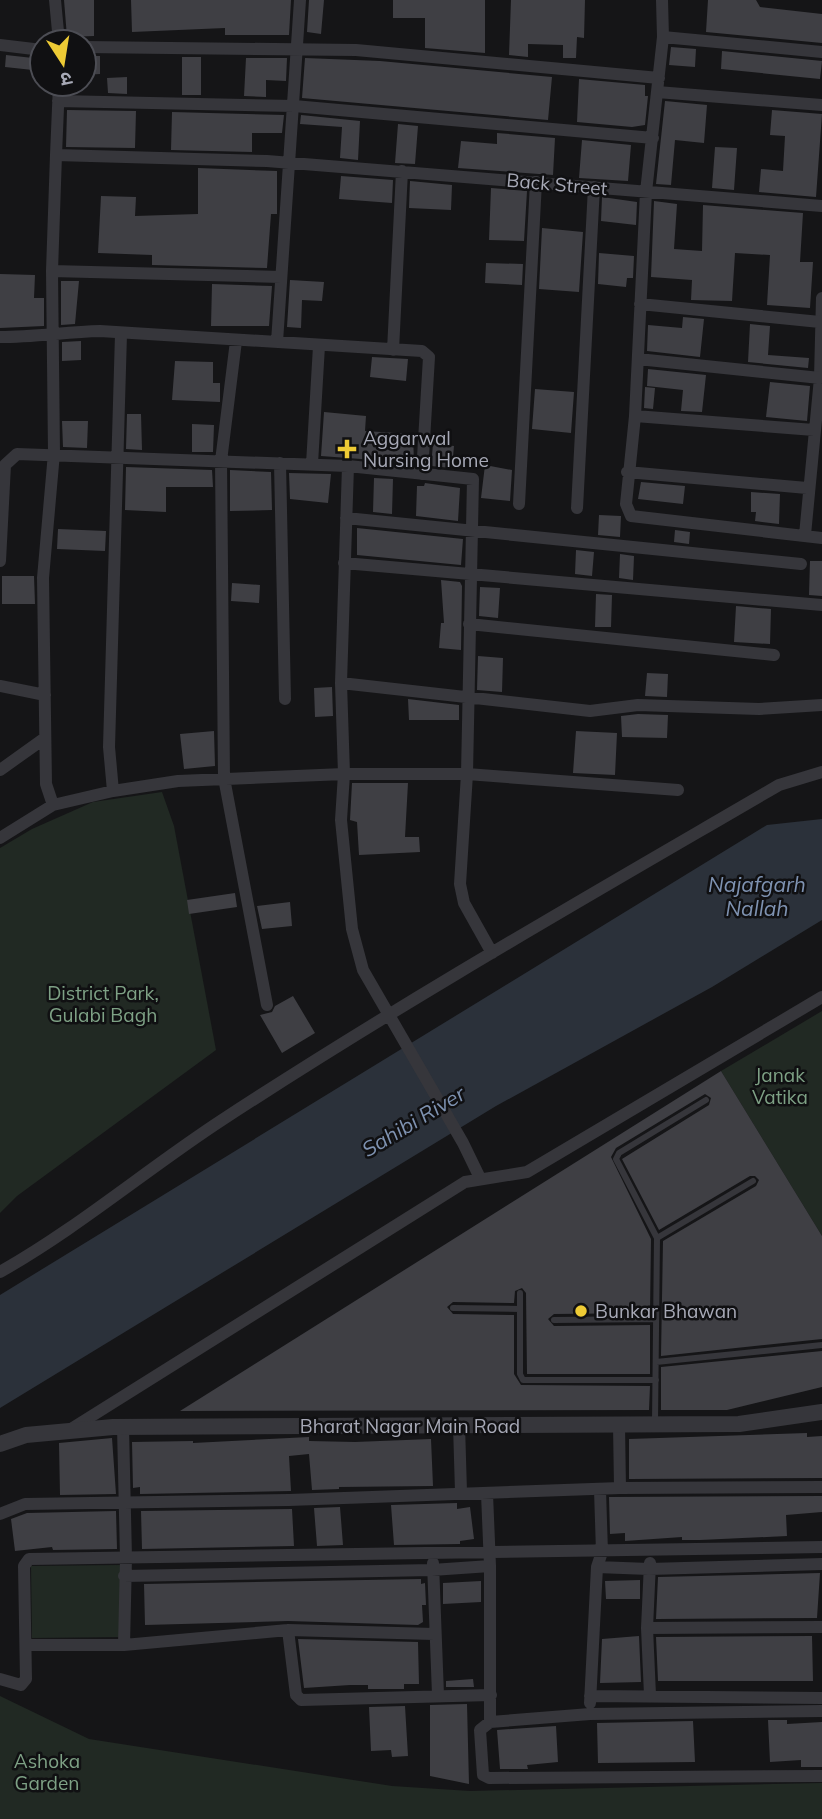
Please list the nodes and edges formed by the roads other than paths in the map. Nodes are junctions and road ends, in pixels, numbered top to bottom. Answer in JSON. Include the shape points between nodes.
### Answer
{"nodes":[{"id":1,"x":55,"y":0,"type":"edge"},
{"id":2,"x":300,"y":0,"type":"edge"},
{"id":3,"x":662,"y":0,"type":"edge"},
{"id":4,"x":58,"y":28,"type":"edge"},
{"id":5,"x":663,"y":37,"type":"junction"},
{"id":6,"x":0,"y":45,"type":"edge"},
{"id":7,"x":98,"y":47,"type":"edge"},
{"id":8,"x":28,"y":48,"type":"edge"},
{"id":9,"x":298,"y":48,"type":"junction"},
{"id":10,"x":822,"y":52,"type":"edge"},
{"id":11,"x":658,"y":85,"type":"junction"},
{"id":12,"x":58,"y":98,"type":"edge"},
{"id":13,"x":58,"y":101,"type":"junction"},
{"id":14,"x":294,"y":106,"type":"junction"},
{"id":15,"x":822,"y":106,"type":"edge"},
{"id":16,"x":653,"y":138,"type":"junction"},
{"id":17,"x":56,"y":155,"type":"junction"},
{"id":18,"x":291,"y":163,"type":"junction"},
{"id":19,"x":402,"y":171,"type":"junction"},
{"id":20,"x":536,"y":183,"type":"junction"},
{"id":21,"x":594,"y":187,"type":"junction"},
{"id":22,"x":646,"y":192,"type":"junction"},
{"id":23,"x":822,"y":206,"type":"edge"},
{"id":24,"x":52,"y":271,"type":"junction"},
{"id":25,"x":282,"y":277,"type":"junction"},
{"id":26,"x":822,"y":298,"type":"edge"},
{"id":27,"x":640,"y":304,"type":"junction"},
{"id":28,"x":820,"y":322,"type":"junction"},
{"id":29,"x":54,"y":334,"type":"junction"},
{"id":30,"x":121,"y":334,"type":"junction"},
{"id":31,"x":0,"y":337,"type":"edge"},
{"id":32,"x":236,"y":341,"type":"junction"},
{"id":33,"x":277,"y":342,"type":"junction"},
{"id":34,"x":319,"y":346,"type":"junction"},
{"id":35,"x":393,"y":350,"type":"junction"},
{"id":36,"x":638,"y":359,"type":"junction"},
{"id":37,"x":820,"y":378,"type":"junction"},
{"id":38,"x":635,"y":416,"type":"junction"},
{"id":39,"x":814,"y":429,"type":"junction"},
{"id":40,"x":54,"y":453,"type":"junction"},
{"id":41,"x":117,"y":456,"type":"junction"},
{"id":42,"x":221,"y":461,"type":"junction"},
{"id":43,"x":280,"y":463,"type":"junction"},
{"id":44,"x":312,"y":464,"type":"junction"},
{"id":45,"x":348,"y":466,"type":"junction"},
{"id":46,"x":627,"y":472,"type":"junction"},
{"id":47,"x":422,"y":474,"type":"junction"},
{"id":48,"x":807,"y":488,"type":"junction"},
{"id":49,"x":519,"y":503,"type":"dead end"},
{"id":50,"x":577,"y":508,"type":"dead end"},
{"id":51,"x":346,"y":518,"type":"junction"},
{"id":52,"x":472,"y":530,"type":"junction"},
{"id":53,"x":805,"y":535,"type":"junction"},
{"id":54,"x":822,"y":538,"type":"edge"},
{"id":55,"x":0,"y":561,"type":"edge"},
{"id":56,"x":344,"y":564,"type":"junction"},
{"id":57,"x":801,"y":564,"type":"dead end"},
{"id":58,"x":471,"y":575,"type":"junction"},
{"id":59,"x":822,"y":605,"type":"edge"},
{"id":60,"x":469,"y":624,"type":"junction"},
{"id":61,"x":774,"y":655,"type":"dead end"},
{"id":62,"x":341,"y":683,"type":"junction"},
{"id":63,"x":0,"y":686,"type":"edge"},
{"id":64,"x":45,"y":695,"type":"junction"},
{"id":65,"x":468,"y":696,"type":"junction"},
{"id":66,"x":285,"y":699,"type":"dead end"},
{"id":67,"x":822,"y":705,"type":"edge"},
{"id":68,"x":45,"y":738,"type":"junction"},
{"id":69,"x":0,"y":770,"type":"edge"},
{"id":70,"x":822,"y":772,"type":"edge"},
{"id":71,"x":344,"y":774,"type":"junction"},
{"id":72,"x":467,"y":774,"type":"junction"},
{"id":73,"x":225,"y":778,"type":"junction"},
{"id":74,"x":678,"y":790,"type":"dead end"},
{"id":75,"x":113,"y":791,"type":"junction"},
{"id":76,"x":53,"y":805,"type":"junction"},
{"id":77,"x":0,"y":838,"type":"edge"},
{"id":78,"x":492,"y":953,"type":"junction"},
{"id":79,"x":822,"y":997,"type":"edge"},
{"id":80,"x":267,"y":1005,"type":"dead end"},
{"id":81,"x":388,"y":1014,"type":"junction"},
{"id":82,"x":706,"y":1100,"type":"dead end"},
{"id":83,"x":480,"y":1178,"type":"junction"},
{"id":84,"x":753,"y":1181,"type":"dead end"},
{"id":85,"x":657,"y":1238,"type":"junction"},
{"id":86,"x":0,"y":1272,"type":"edge"},
{"id":87,"x":520,"y":1293,"type":"dead end"},
{"id":88,"x":453,"y":1308,"type":"dead end"},
{"id":89,"x":520,"y":1309,"type":"junction"},
{"id":90,"x":656,"y":1319,"type":"junction"},
{"id":91,"x":554,"y":1320,"type":"dead end"},
{"id":92,"x":822,"y":1345,"type":"edge"},
{"id":93,"x":656,"y":1362,"type":"junction"},
{"id":94,"x":656,"y":1380,"type":"junction"},
{"id":95,"x":822,"y":1412,"type":"edge"},
{"id":96,"x":655,"y":1424,"type":"junction"},
{"id":97,"x":459,"y":1425,"type":"junction"},
{"id":98,"x":619,"y":1425,"type":"junction"},
{"id":99,"x":123,"y":1427,"type":"junction"},
{"id":100,"x":68,"y":1431,"type":"junction"},
{"id":101,"x":0,"y":1444,"type":"edge"},
{"id":102,"x":822,"y":1487,"type":"edge"},
{"id":103,"x":620,"y":1488,"type":"junction"},
{"id":104,"x":600,"y":1490,"type":"junction"},
{"id":105,"x":461,"y":1492,"type":"junction"},
{"id":106,"x":487,"y":1494,"type":"junction"},
{"id":107,"x":122,"y":1503,"type":"junction"},
{"id":108,"x":0,"y":1514,"type":"edge"},
{"id":109,"x":822,"y":1547,"type":"edge"},
{"id":110,"x":651,"y":1551,"type":"junction"},
{"id":111,"x":602,"y":1552,"type":"junction"},
{"id":112,"x":433,"y":1554,"type":"junction"},
{"id":113,"x":126,"y":1558,"type":"junction"},
{"id":114,"x":490,"y":1560,"type":"junction"},
{"id":115,"x":822,"y":1564,"type":"edge"},
{"id":116,"x":597,"y":1567,"type":"junction"},
{"id":117,"x":649,"y":1569,"type":"junction"},
{"id":118,"x":432,"y":1570,"type":"junction"},
{"id":119,"x":124,"y":1576,"type":"junction"},
{"id":120,"x":822,"y":1627,"type":"edge"},
{"id":121,"x":646,"y":1628,"type":"junction"},
{"id":122,"x":288,"y":1630,"type":"junction"},
{"id":123,"x":434,"y":1633,"type":"junction"},
{"id":124,"x":27,"y":1645,"type":"junction"},
{"id":125,"x":124,"y":1645,"type":"junction"},
{"id":126,"x":0,"y":1679,"type":"edge"},
{"id":127,"x":438,"y":1695,"type":"junction"},
{"id":128,"x":491,"y":1695,"type":"junction"},
{"id":129,"x":650,"y":1695,"type":"junction"},
{"id":130,"x":590,"y":1696,"type":"junction"},
{"id":131,"x":822,"y":1698,"type":"edge"},
{"id":132,"x":822,"y":1711,"type":"edge"},
{"id":133,"x":590,"y":1714,"type":"junction"},
{"id":134,"x":490,"y":1722,"type":"junction"},
{"id":135,"x":822,"y":1776,"type":"edge"}],
"edges":[{"from":1,"to":4,"type":"street"},
{"from":2,"to":9,"type":"street"},
{"from":3,"to":5,"type":"street"},
{"from":5,"to":10,"type":"street"},
{"from":5,"to":11,"type":"street"},
{"from":6,"to":8,"type":"street"},
{"from":7,"to":9,"type":"street"},
{"from":9,"to":11,"type":"street","via":[[356,50]]},
{"from":9,"to":14,"type":"street"},
{"from":11,"to":15,"type":"street"},
{"from":11,"to":16,"type":"street"},
{"from":12,"to":13,"type":"street"},
{"from":13,"to":14,"type":"street"},
{"from":13,"to":17,"type":"street"},
{"from":14,"to":16,"type":"street"},
{"from":14,"to":18,"type":"street"},
{"from":16,"to":22,"type":"street"},
{"from":17,"to":18,"type":"street","name":"Back Street"},
{"from":17,"to":24,"type":"street"},
{"from":18,"to":19,"type":"street","name":"Back Street"},
{"from":18,"to":25,"type":"street"},
{"from":19,"to":20,"type":"street","name":"Back Street"},
{"from":19,"to":35,"type":"street"},
{"from":20,"to":21,"type":"street","name":"Back Street"},
{"from":20,"to":49,"type":"street"},
{"from":21,"to":22,"type":"street","name":"Back Street"},
{"from":21,"to":50,"type":"street"},
{"from":22,"to":23,"type":"street","name":"Back Street"},
{"from":22,"to":27,"type":"street"},
{"from":24,"to":25,"type":"street"},
{"from":24,"to":29,"type":"street"},
{"from":25,"to":33,"type":"street"},
{"from":26,"to":28,"type":"street"},
{"from":27,"to":28,"type":"street"},
{"from":27,"to":36,"type":"street"},
{"from":28,"to":37,"type":"street"},
{"from":29,"to":30,"type":"street"},
{"from":29,"to":31,"type":"street"},
{"from":29,"to":40,"type":"street"},
{"from":30,"to":32,"type":"street"},
{"from":30,"to":41,"type":"street"},
{"from":32,"to":33,"type":"street"},
{"from":32,"to":42,"type":"street"},
{"from":33,"to":34,"type":"street"},
{"from":34,"to":35,"type":"street"},
{"from":34,"to":44,"type":"street"},
{"from":35,"to":47,"type":"street","via":[[422,351],[429,357]]},
{"from":36,"to":37,"type":"street"},
{"from":36,"to":38,"type":"street"},
{"from":37,"to":39,"type":"street"},
{"from":38,"to":39,"type":"street"},
{"from":38,"to":46,"type":"street"},
{"from":39,"to":48,"type":"street"},
{"from":40,"to":41,"type":"street"},
{"from":40,"to":55,"type":"street","via":[[17,454],[5,465]]},
{"from":40,"to":64,"type":"street","via":[[43,578]]},
{"from":41,"to":42,"type":"street"},
{"from":41,"to":75,"type":"street","via":[[109,747]]},
{"from":42,"to":43,"type":"street"},
{"from":42,"to":73,"type":"street"},
{"from":43,"to":44,"type":"street"},
{"from":43,"to":66,"type":"street"},
{"from":44,"to":45,"type":"street"},
{"from":45,"to":47,"type":"street"},
{"from":45,"to":51,"type":"street"},
{"from":46,"to":48,"type":"street"},
{"from":46,"to":53,"type":"street","via":[[626,504],[631,516]]},
{"from":47,"to":52,"type":"street","via":[[473,480]]},
{"from":48,"to":53,"type":"street"},
{"from":51,"to":52,"type":"street"},
{"from":51,"to":56,"type":"street"},
{"from":52,"to":57,"type":"street"},
{"from":52,"to":58,"type":"street"},
{"from":53,"to":54,"type":"street"},
{"from":56,"to":58,"type":"street"},
{"from":56,"to":62,"type":"street"},
{"from":58,"to":59,"type":"street"},
{"from":58,"to":60,"type":"street"},
{"from":60,"to":61,"type":"street"},
{"from":60,"to":65,"type":"street"},
{"from":62,"to":65,"type":"street"},
{"from":62,"to":71,"type":"street"},
{"from":63,"to":64,"type":"street"},
{"from":64,"to":68,"type":"street"},
{"from":65,"to":67,"type":"street","via":[[590,711],[638,705],[759,709]]},
{"from":65,"to":72,"type":"street"},
{"from":68,"to":69,"type":"street"},
{"from":68,"to":76,"type":"street","via":[[46,784]]},
{"from":70,"to":78,"type":"street","via":[[779,785]]},
{"from":71,"to":72,"type":"street"},
{"from":71,"to":73,"type":"street"},
{"from":71,"to":81,"type":"street","via":[[341,820],[352,929],[363,970]]},
{"from":72,"to":74,"type":"street"},
{"from":72,"to":78,"type":"street","via":[[460,884],[464,903]]},
{"from":73,"to":75,"type":"street"},
{"from":73,"to":80,"type":"street"},
{"from":75,"to":76,"type":"street"},
{"from":76,"to":77,"type":"street"},
{"from":78,"to":81,"type":"street"},
{"from":79,"to":83,"type":"street","via":[[527,1171]]},
{"from":81,"to":83,"type":"street"},
{"from":81,"to":86,"type":"street","via":[[220,1121],[46,1246]]},
{"from":82,"to":85,"type":"lane","via":[[617,1155]]},
{"from":83,"to":100,"type":"street","via":[[465,1182]]},
{"from":84,"to":85,"type":"lane"},
{"from":85,"to":90,"type":"lane"},
{"from":87,"to":89,"type":"lane"},
{"from":88,"to":89,"type":"lane"},
{"from":89,"to":94,"type":"lane","via":[[523,1380]]},
{"from":90,"to":91,"type":"lane"},
{"from":90,"to":93,"type":"lane"},
{"from":92,"to":93,"type":"lane"},
{"from":93,"to":94,"type":"lane"},
{"from":94,"to":96,"type":"lane"},
{"from":95,"to":96,"type":"street","name":"Bharat Nagar Main Road","via":[[739,1424]]},
{"from":96,"to":98,"type":"street","name":"Bharat Nagar Main Road"},
{"from":97,"to":98,"type":"street","name":"Bharat Nagar Main Road"},
{"from":97,"to":99,"type":"street","name":"Bharat Nagar Main Road"},
{"from":97,"to":105,"type":"street"},
{"from":98,"to":103,"type":"street"},
{"from":99,"to":100,"type":"street","name":"Bharat Nagar Main Road"},
{"from":99,"to":107,"type":"street"},
{"from":100,"to":101,"type":"street","name":"Bharat Nagar Main Road","via":[[26,1435]]},
{"from":102,"to":103,"type":"street"},
{"from":103,"to":104,"type":"street"},
{"from":104,"to":106,"type":"street"},
{"from":104,"to":111,"type":"street"},
{"from":105,"to":106,"type":"street"},
{"from":105,"to":107,"type":"street"},
{"from":106,"to":114,"type":"street"},
{"from":107,"to":108,"type":"street","via":[[25,1504]]},
{"from":107,"to":113,"type":"street"},
{"from":109,"to":110,"type":"street"},
{"from":110,"to":111,"type":"street"},
{"from":110,"to":117,"type":"street"},
{"from":111,"to":114,"type":"street"},
{"from":111,"to":116,"type":"street"},
{"from":112,"to":113,"type":"street"},
{"from":112,"to":114,"type":"street"},
{"from":112,"to":118,"type":"street"},
{"from":113,"to":119,"type":"street"},
{"from":113,"to":124,"type":"street","via":[[26,1562]]},
{"from":114,"to":118,"type":"street"},
{"from":114,"to":128,"type":"street"},
{"from":115,"to":117,"type":"street"},
{"from":116,"to":117,"type":"street"},
{"from":116,"to":130,"type":"street"},
{"from":117,"to":121,"type":"street"},
{"from":118,"to":119,"type":"street"},
{"from":118,"to":123,"type":"street"},
{"from":119,"to":125,"type":"street"},
{"from":120,"to":121,"type":"street"},
{"from":121,"to":129,"type":"street"},
{"from":122,"to":123,"type":"street"},
{"from":122,"to":125,"type":"street"},
{"from":122,"to":127,"type":"street","via":[[298,1698]]},
{"from":123,"to":127,"type":"street"},
{"from":124,"to":125,"type":"street"},
{"from":124,"to":126,"type":"street","via":[[25,1683]]},
{"from":127,"to":128,"type":"street"},
{"from":128,"to":134,"type":"street"},
{"from":129,"to":130,"type":"street"},
{"from":129,"to":131,"type":"street"},
{"from":130,"to":133,"type":"street"},
{"from":132,"to":133,"type":"street"},
{"from":133,"to":134,"type":"street"},
{"from":134,"to":135,"type":"street","via":[[480,1730],[485,1777]]}]}
